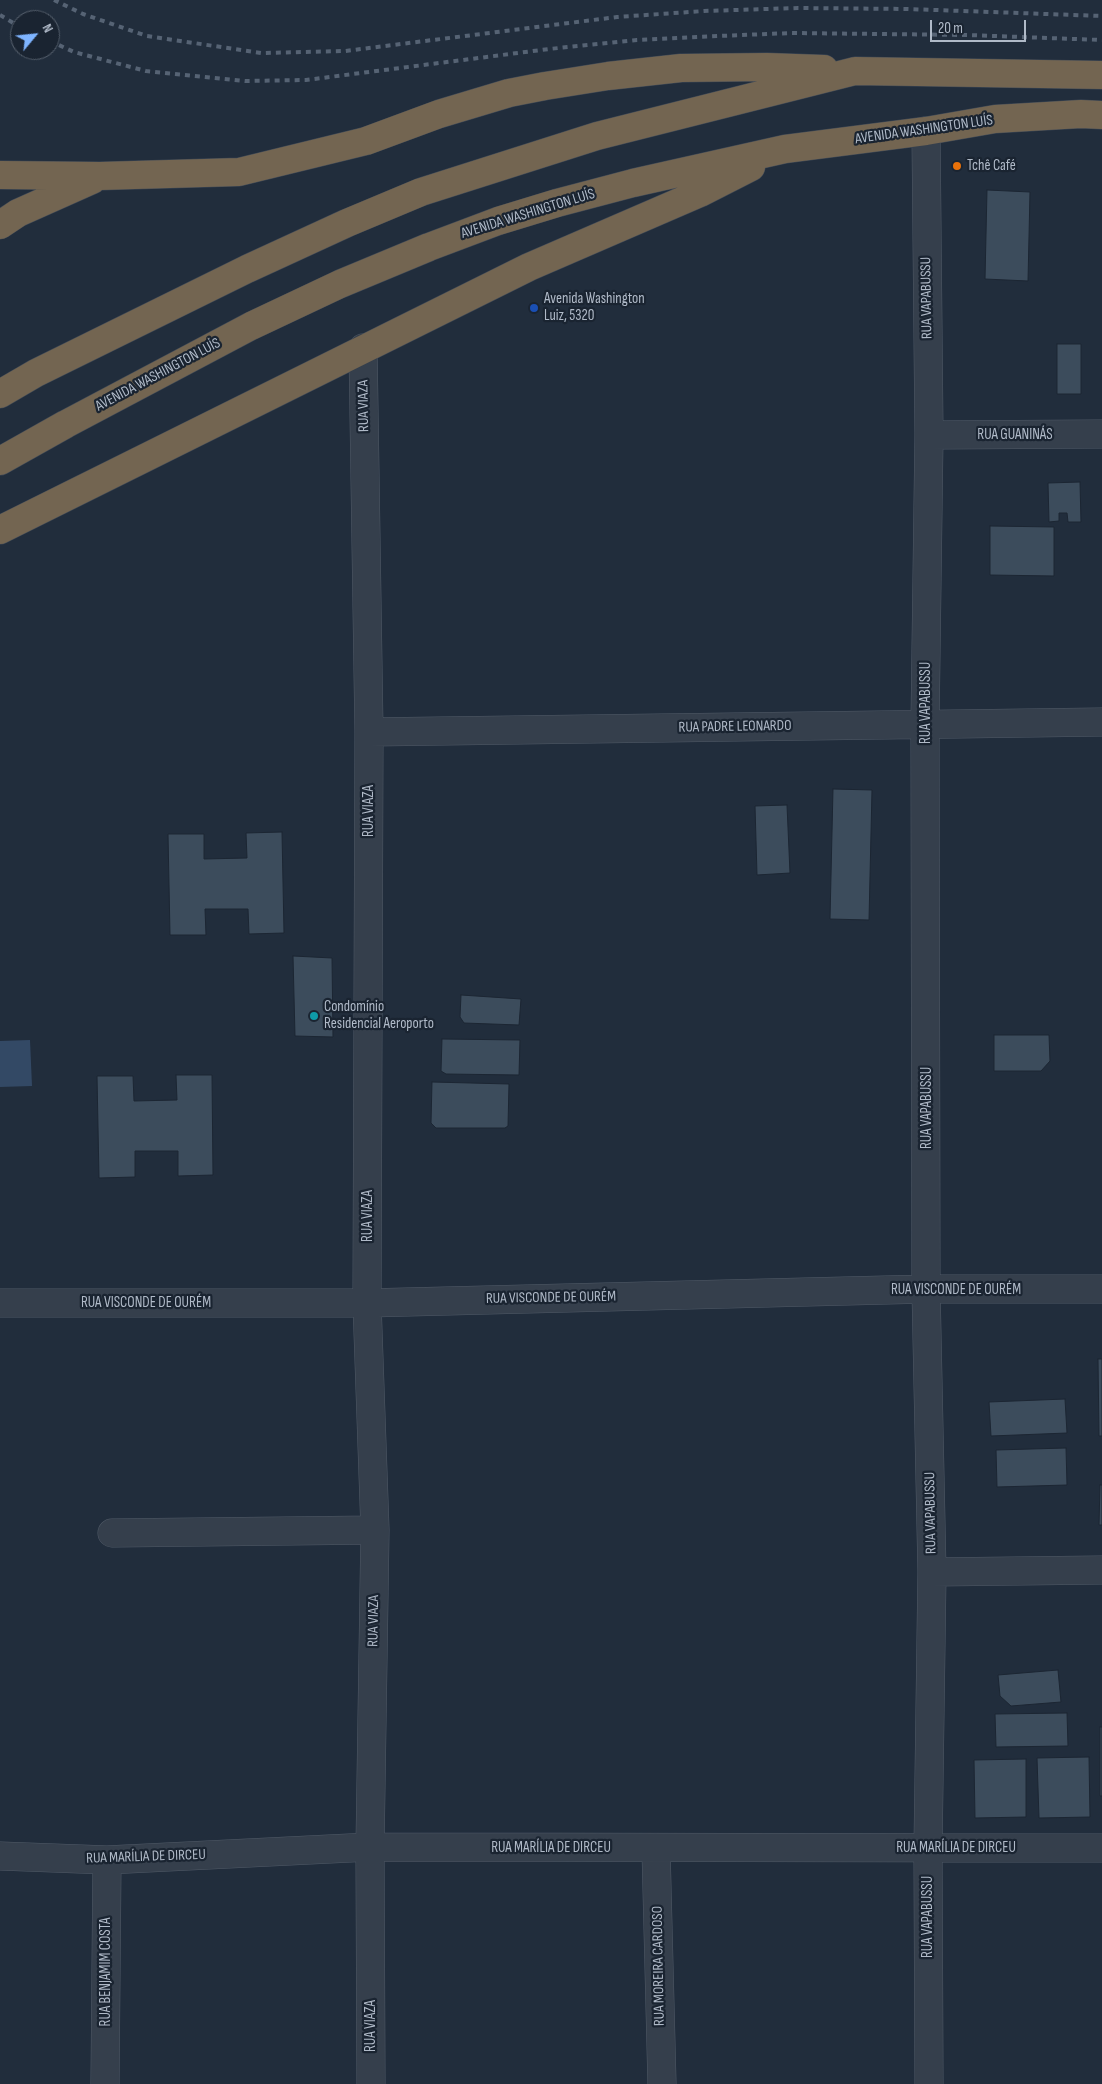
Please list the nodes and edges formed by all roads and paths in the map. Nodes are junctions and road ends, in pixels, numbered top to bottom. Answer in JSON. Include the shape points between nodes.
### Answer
{"nodes":[{"id":1,"x":855,"y":71,"type":"junction"},
{"id":2,"x":1102,"y":75,"type":"edge"},
{"id":3,"x":1102,"y":115,"type":"edge"},
{"id":4,"x":926,"y":131,"type":"junction"},
{"id":5,"x":785,"y":149,"type":"junction"},
{"id":6,"x":0,"y":175,"type":"edge"},
{"id":7,"x":100,"y":176,"type":"junction"},
{"id":8,"x":0,"y":225,"type":"edge"},
{"id":9,"x":363,"y":348,"type":"junction"},
{"id":10,"x":0,"y":394,"type":"edge"},
{"id":11,"x":1102,"y":434,"type":"edge"},
{"id":12,"x":929,"y":435,"type":"junction"},
{"id":13,"x":0,"y":461,"type":"edge"},
{"id":14,"x":0,"y":530,"type":"edge"},
{"id":15,"x":1102,"y":722,"type":"edge"},
{"id":16,"x":925,"y":724,"type":"junction"},
{"id":17,"x":369,"y":732,"type":"junction"},
{"id":18,"x":926,"y":1289,"type":"junction"},
{"id":19,"x":1102,"y":1289,"type":"edge"},
{"id":20,"x":367,"y":1302,"type":"junction"},
{"id":21,"x":0,"y":1303,"type":"edge"},
{"id":22,"x":375,"y":1530,"type":"junction"},
{"id":23,"x":112,"y":1533,"type":"dead end"},
{"id":24,"x":1102,"y":1570,"type":"edge"},
{"id":25,"x":932,"y":1572,"type":"junction"},
{"id":26,"x":370,"y":1846,"type":"junction"},
{"id":27,"x":656,"y":1848,"type":"junction"},
{"id":28,"x":1102,"y":1848,"type":"edge"},
{"id":29,"x":928,"y":1849,"type":"junction"},
{"id":30,"x":0,"y":1856,"type":"edge"},
{"id":31,"x":107,"y":1860,"type":"junction"},
{"id":32,"x":105,"y":2084,"type":"edge"},
{"id":33,"x":371,"y":2084,"type":"edge"},
{"id":34,"x":662,"y":2084,"type":"edge"},
{"id":35,"x":929,"y":2084,"type":"edge"}],
"edges":[{"from":1,"to":2,"type":"highway"},
{"from":1,"to":7,"type":"highway","via":[[681,68],[608,76],[509,93],[439,114],[366,142],[239,172]]},
{"from":1,"to":10,"type":"highway","via":[[597,136],[421,192],[247,270],[36,373]]},
{"from":3,"to":4,"type":"highway","name":"AVENIDA WASHINGTON LUÍS","via":[[995,119]]},
{"from":4,"to":5,"type":"highway","name":"AVENIDA WASHINGTON LUÍS"},
{"from":4,"to":12,"type":"street","name":"RUA VAPABUSSU"},
{"from":5,"to":9,"type":"highway","via":[[700,193],[529,267]]},
{"from":5,"to":13,"type":"highway","name":"AVENIDA WASHINGTON LUÍS","via":[[557,203],[429,247],[251,326]]},
{"from":6,"to":7,"type":"highway"},
{"from":7,"to":8,"type":"highway","via":[[18,213]]},
{"from":9,"to":14,"type":"highway"},
{"from":9,"to":17,"type":"street","name":"RUA VIAZA"},
{"from":11,"to":12,"type":"street","name":"RUA GUANINÁS"},
{"from":12,"to":16,"type":"street","name":"RUA VAPABUSSU"},
{"from":15,"to":16,"type":"street","name":"RUA PADRE LEONARDO"},
{"from":16,"to":17,"type":"street","name":"RUA PADRE LEONARDO"},
{"from":16,"to":18,"type":"street","name":"RUA VAPABUSSU"},
{"from":17,"to":20,"type":"street","name":"RUA VIAZA"},
{"from":18,"to":19,"type":"street","name":"RUA VISCONDE DE OURÉM"},
{"from":18,"to":20,"type":"street","name":"RUA VISCONDE DE OURÉM"},
{"from":18,"to":25,"type":"street","name":"RUA VAPABUSSU"},
{"from":20,"to":21,"type":"street","name":"RUA VISCONDE DE OURÉM"},
{"from":20,"to":22,"type":"street","name":"RUA VIAZA"},
{"from":22,"to":23,"type":"street"},
{"from":22,"to":26,"type":"street","name":"RUA VIAZA"},
{"from":24,"to":25,"type":"street"},
{"from":25,"to":29,"type":"street","name":"RUA VAPABUSSU"},
{"from":26,"to":27,"type":"street","name":"RUA MARÍLIA DE DIRCEU"},
{"from":26,"to":31,"type":"street","name":"RUA MARÍLIA DE DIRCEU"},
{"from":26,"to":33,"type":"street","name":"RUA VIAZA"},
{"from":27,"to":29,"type":"street","name":"RUA MARÍLIA DE DIRCEU"},
{"from":27,"to":34,"type":"street","name":"RUA MOREIRA CARDOSO"},
{"from":28,"to":29,"type":"street","name":"RUA MARÍLIA DE DIRCEU"},
{"from":29,"to":35,"type":"street","name":"RUA VAPABUSSU"},
{"from":30,"to":31,"type":"street","name":"RUA MARÍLIA DE DIRCEU"},
{"from":31,"to":32,"type":"street","name":"RUA BENJAMIM COSTA"}]}
